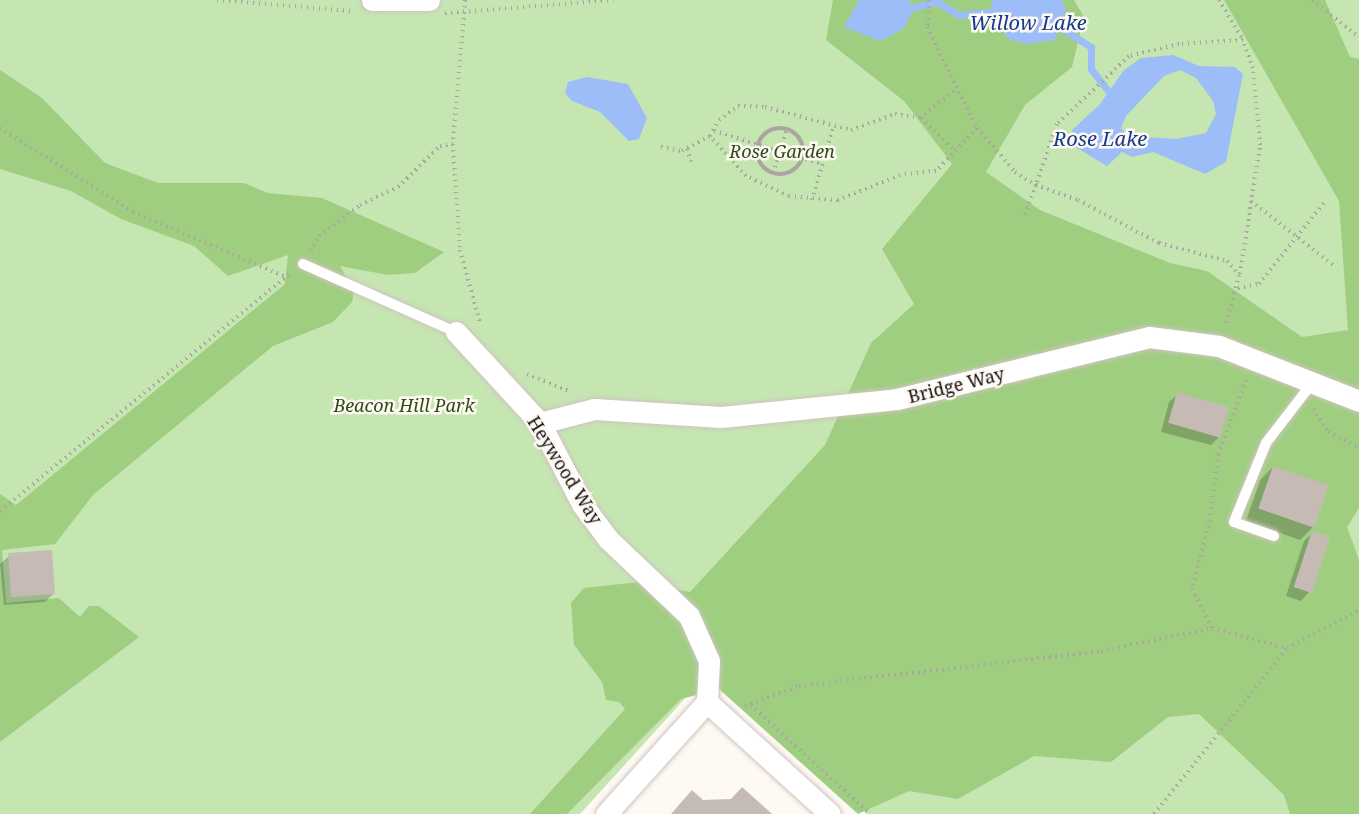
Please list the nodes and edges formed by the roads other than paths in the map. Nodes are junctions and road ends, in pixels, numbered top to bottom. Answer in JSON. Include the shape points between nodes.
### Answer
{"nodes":[{"id":1,"x":372,"y":0,"type":"edge"},
{"id":2,"x":429,"y":0,"type":"edge"},
{"id":3,"x":303,"y":264,"type":"road end"},
{"id":4,"x":456,"y":332,"type":"joint"},
{"id":5,"x":1314,"y":382,"type":"junction"},
{"id":6,"x":1359,"y":401,"type":"edge"},
{"id":7,"x":540,"y":423,"type":"junction"},
{"id":8,"x":1274,"y":537,"type":"dead end"},
{"id":9,"x":707,"y":702,"type":"junction"},
{"id":10,"x":606,"y":814,"type":"edge"},
{"id":11,"x":830,"y":814,"type":"edge"}],
"edges":[{"from":1,"to":2,"type":"street"},
{"from":3,"to":4,"type":"lane","via":[[391,299],[442,330]]},
{"from":4,"to":7,"type":"street","name":"Heywood Way"},
{"from":5,"to":6,"type":"street","name":"Bridge Way"},
{"from":5,"to":7,"type":"street","name":"Bridge Way","via":[[1219,346],[1149,337],[1112,342],[969,383],[823,409],[721,417],[594,409]]},
{"from":5,"to":8,"type":"lane","via":[[1266,443],[1234,522]]},
{"from":7,"to":9,"type":"street","name":"Heywood Way","via":[[582,504],[608,539],[689,616],[709,661]]},
{"from":9,"to":10,"type":"street"},
{"from":9,"to":11,"type":"street"}]}
